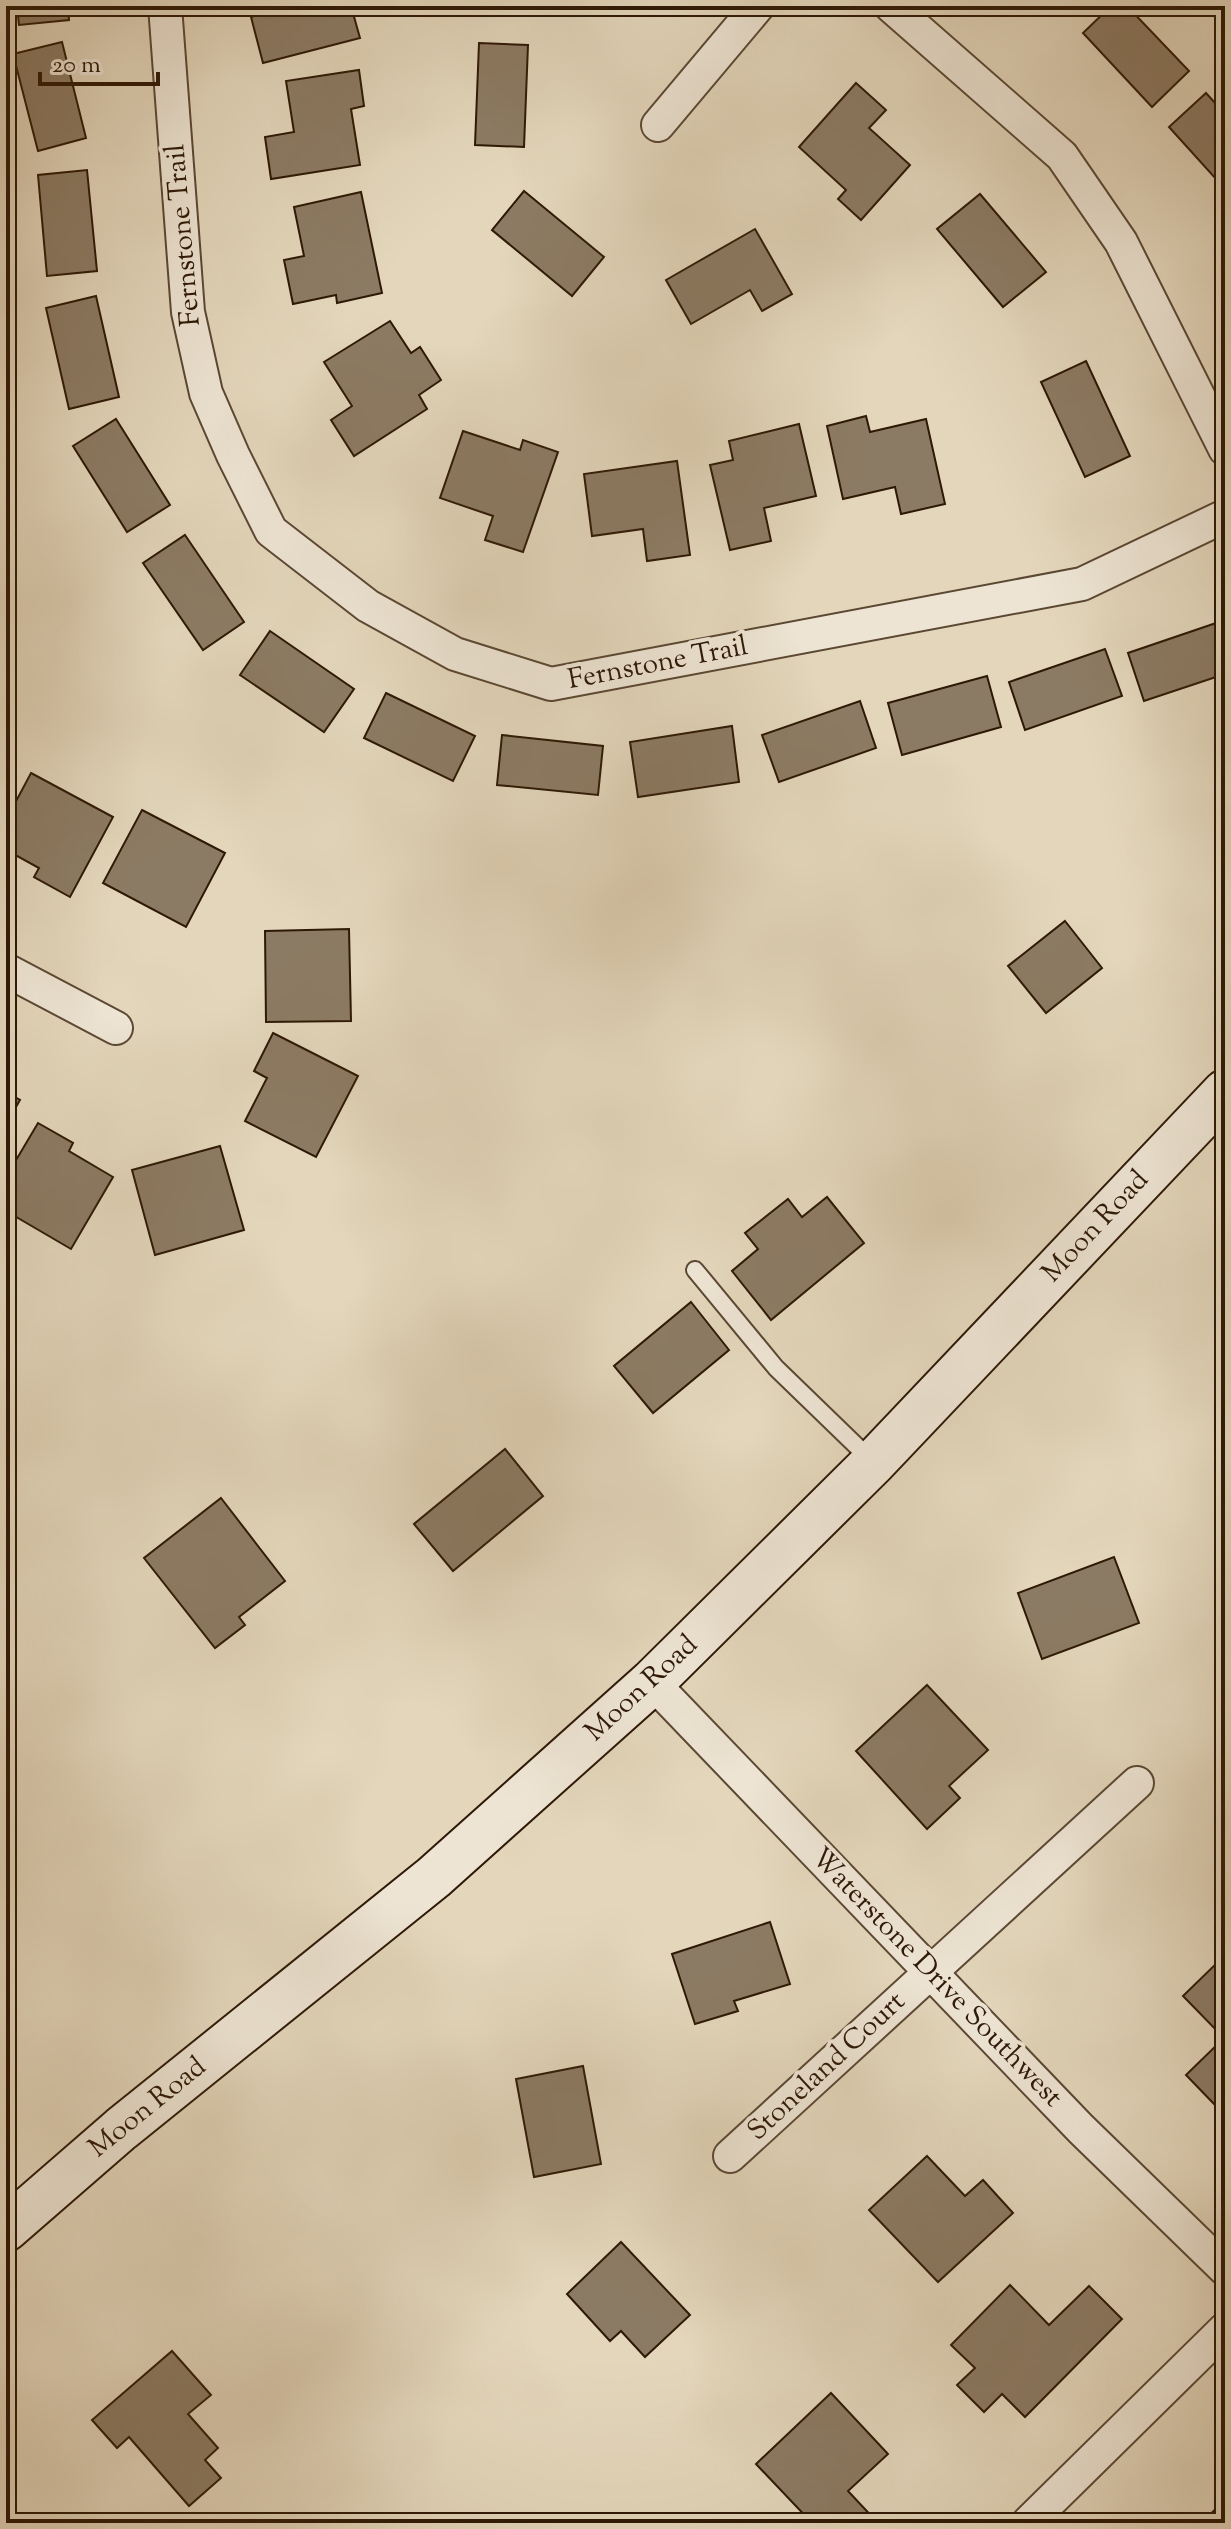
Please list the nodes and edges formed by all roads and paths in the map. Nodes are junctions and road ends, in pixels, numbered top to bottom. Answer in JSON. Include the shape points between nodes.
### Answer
{"nodes":[{"id":1,"x":165,"y":6,"type":"edge"},
{"id":2,"x":758,"y":6,"type":"edge"},
{"id":3,"x":891,"y":6,"type":"edge"},
{"id":4,"x":658,"y":125,"type":"dead end"},
{"id":5,"x":1225,"y":449,"type":"edge"},
{"id":6,"x":1225,"y":516,"type":"edge"},
{"id":7,"x":6,"y":970,"type":"edge"},
{"id":8,"x":116,"y":1028,"type":"dead end"},
{"id":9,"x":1225,"y":1092,"type":"edge"},
{"id":10,"x":695,"y":1270,"type":"dead end"},
{"id":11,"x":873,"y":1463,"type":"junction"},
{"id":12,"x":652,"y":1682,"type":"junction"},
{"id":13,"x":1137,"y":1783,"type":"dead end"},
{"id":14,"x":931,"y":1972,"type":"junction"},
{"id":15,"x":730,"y":2156,"type":"dead end"},
{"id":16,"x":6,"y":2229,"type":"edge"},
{"id":17,"x":1225,"y":2269,"type":"edge"},
{"id":18,"x":1225,"y":2329,"type":"edge"},
{"id":19,"x":1028,"y":2523,"type":"edge"}],
"edges":[{"from":1,"to":6,"type":"street","name":"Fernstone Trail","via":[[188,312],[206,393],[233,455],[271,531],[368,606],[455,654],[551,684],[1082,584]]},
{"from":2,"to":4,"type":"street"},
{"from":3,"to":5,"type":"street","via":[[1062,156],[1121,242]]},
{"from":7,"to":8,"type":"street"},
{"from":9,"to":11,"type":"street","name":"Moon Road"},
{"from":10,"to":11,"type":"lane","via":[[776,1368]]},
{"from":11,"to":12,"type":"street","name":"Moon Road"},
{"from":12,"to":14,"type":"street","name":"Waterstone Drive Southwest"},
{"from":12,"to":16,"type":"street","name":"Moon Road","via":[[434,1877],[121,2129]]},
{"from":13,"to":14,"type":"street","name":"Stoneland Court"},
{"from":14,"to":15,"type":"street","name":"Stoneland Court"},
{"from":14,"to":17,"type":"street","name":"Waterstone Drive Southwest"},
{"from":18,"to":19,"type":"street"}]}
